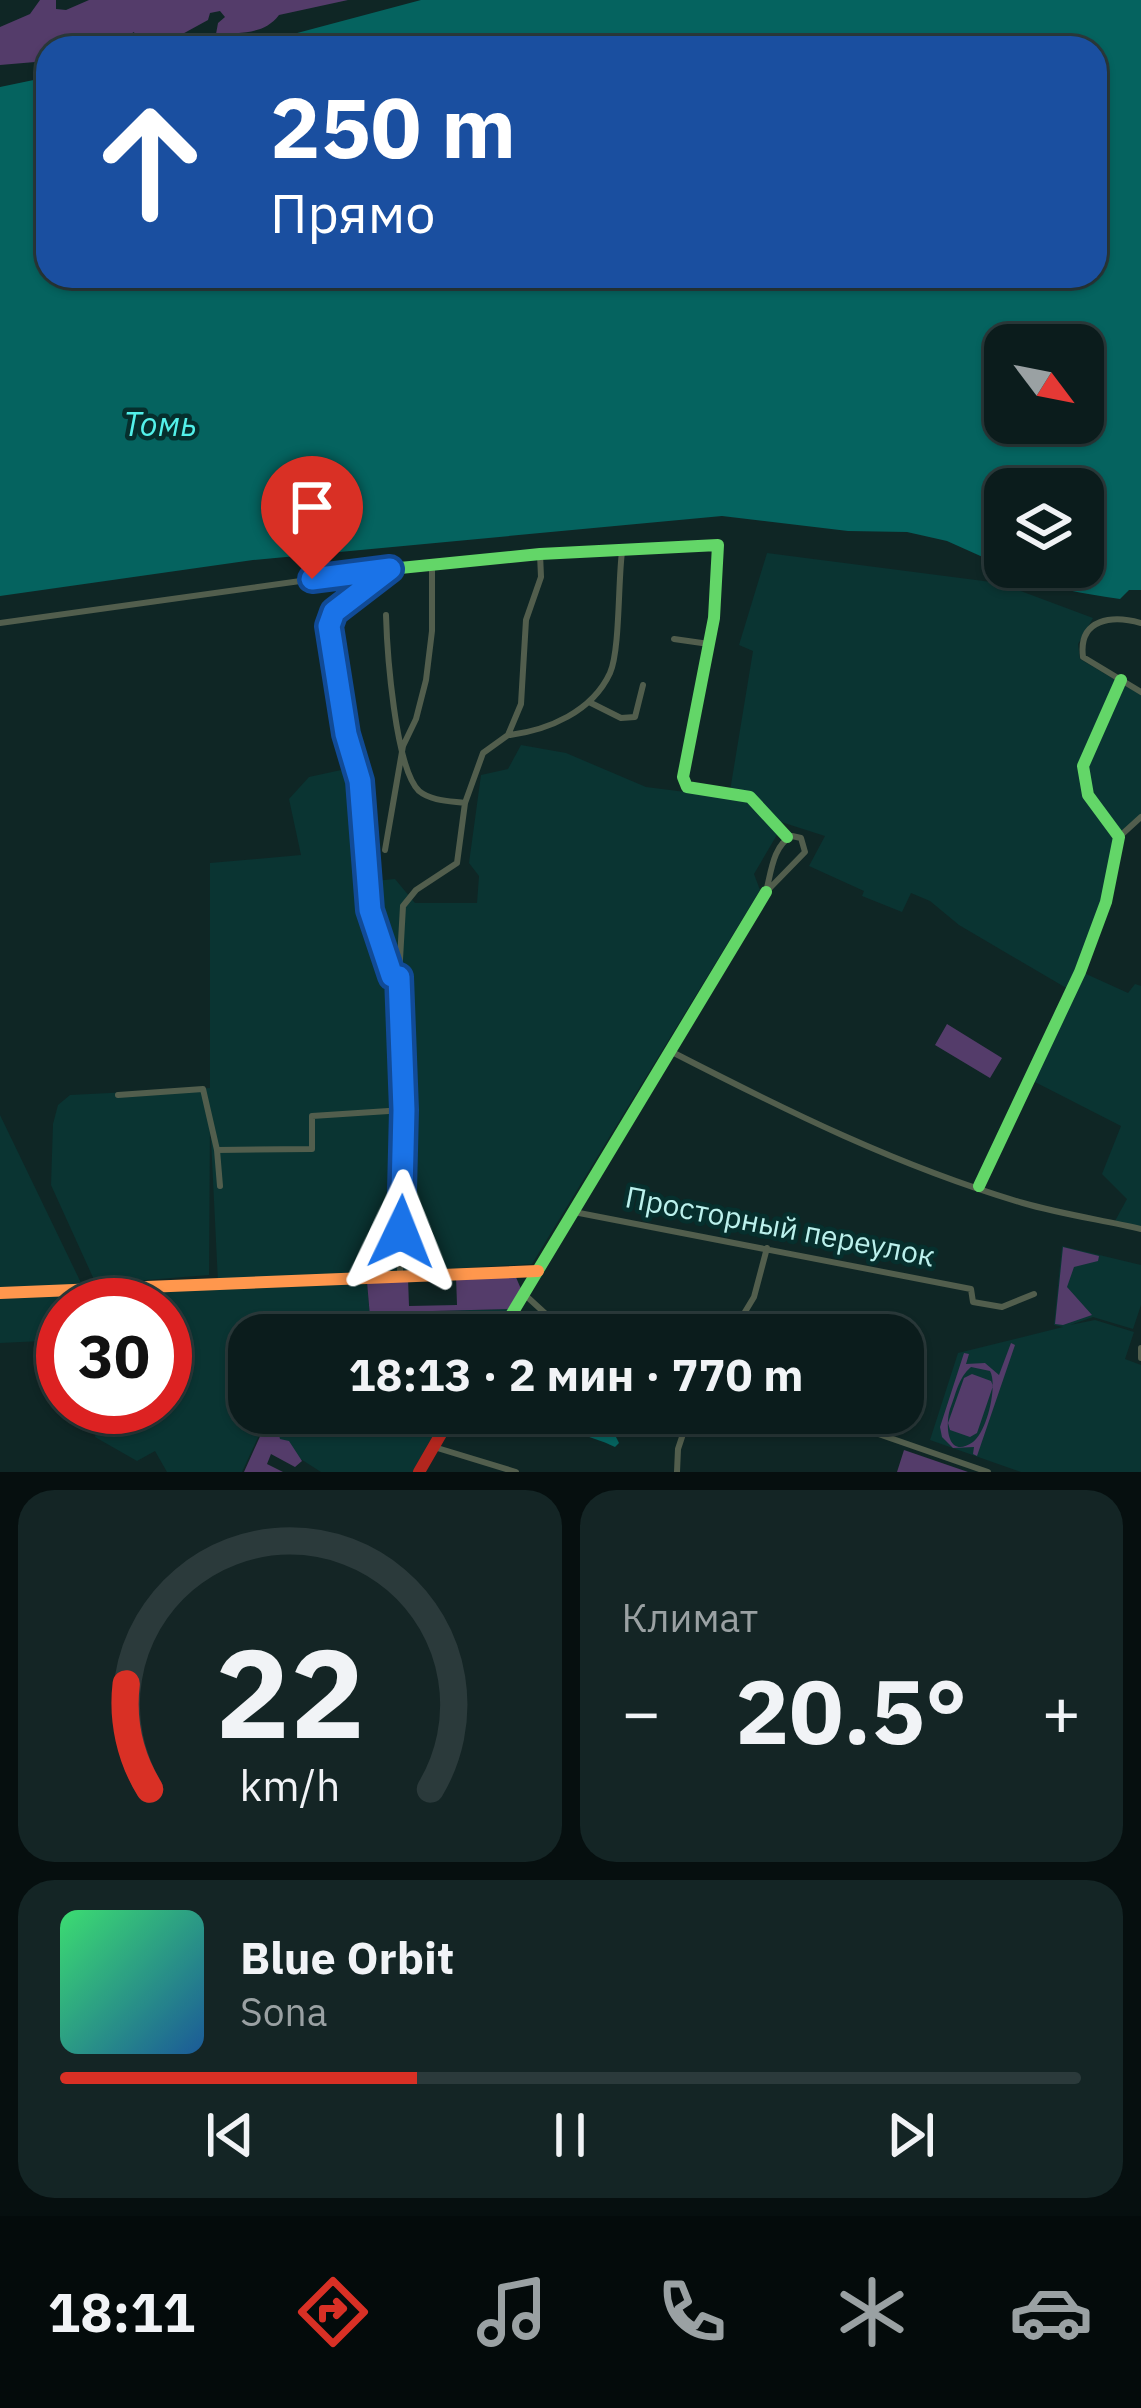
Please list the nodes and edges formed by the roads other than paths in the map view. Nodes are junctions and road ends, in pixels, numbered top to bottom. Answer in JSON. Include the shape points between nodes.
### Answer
{"nodes":[{"id":1,"x":623,"y":548,"type":"junction"},
{"id":2,"x":540,"y":554,"type":"junction"},
{"id":3,"x":432,"y":563,"type":"junction"},
{"id":4,"x":390,"y":569,"type":"junction"},
{"id":5,"x":386,"y":615,"type":"dead end"},
{"id":6,"x":0,"y":623,"type":"edge"},
{"id":7,"x":1141,"y":623,"type":"edge"},
{"id":8,"x":674,"y":639,"type":"dead end"},
{"id":9,"x":709,"y":644,"type":"junction"},
{"id":10,"x":1121,"y":680,"type":"junction"},
{"id":11,"x":643,"y":685,"type":"dead end"},
{"id":12,"x":1141,"y":692,"type":"edge"},
{"id":13,"x":589,"y":702,"type":"junction"},
{"id":14,"x":508,"y":735,"type":"junction"},
{"id":15,"x":403,"y":746,"type":"junction"},
{"id":16,"x":465,"y":802,"type":"junction"},
{"id":17,"x":1141,"y":818,"type":"edge"},
{"id":18,"x":787,"y":837,"type":"junction"},
{"id":19,"x":1119,"y":837,"type":"junction"},
{"id":20,"x":385,"y":850,"type":"dead end"},
{"id":21,"x":766,"y":892,"type":"junction"},
{"id":22,"x":399,"y":977,"type":"junction"},
{"id":23,"x":672,"y":1052,"type":"junction"},
{"id":24,"x":118,"y":1095,"type":"dead end"},
{"id":25,"x":404,"y":1110,"type":"junction"},
{"id":26,"x":217,"y":1150,"type":"junction"},
{"id":27,"x":220,"y":1186,"type":"dead end"},
{"id":28,"x":979,"y":1186,"type":"junction"},
{"id":29,"x":574,"y":1211,"type":"junction"},
{"id":30,"x":1141,"y":1229,"type":"edge"},
{"id":31,"x":766,"y":1248,"type":"junction"},
{"id":32,"x":538,"y":1271,"type":"junction"},
{"id":33,"x":400,"y":1273,"type":"junction"},
{"id":34,"x":0,"y":1293,"type":"edge"},
{"id":35,"x":524,"y":1294,"type":"junction"},
{"id":36,"x":1034,"y":1294,"type":"dead end"},
{"id":37,"x":512,"y":1314,"type":"edge"},
{"id":38,"x":546,"y":1314,"type":"edge"},
{"id":39,"x":744,"y":1314,"type":"edge"},
{"id":40,"x":1141,"y":1348,"type":"edge"},
{"id":41,"x":1141,"y":1358,"type":"edge"},
{"id":42,"x":442,"y":1434,"type":"edge"},
{"id":43,"x":684,"y":1434,"type":"edge"},
{"id":44,"x":879,"y":1434,"type":"edge"},
{"id":45,"x":434,"y":1447,"type":"junction"},
{"id":46,"x":419,"y":1472,"type":"edge"},
{"id":47,"x":516,"y":1472,"type":"edge"},
{"id":48,"x":677,"y":1472,"type":"edge"},
{"id":49,"x":988,"y":1472,"type":"edge"}],
"edges":[{"from":1,"to":2,"type":"street"},
{"from":1,"to":9,"type":"street","via":[[718,544]]},
{"from":1,"to":13,"type":"street","via":[[612,668]]},
{"from":2,"to":3,"type":"street"},
{"from":2,"to":14,"type":"street","via":[[521,704]]},
{"from":3,"to":4,"type":"street"},
{"from":3,"to":15,"type":"street","via":[[426,680]]},
{"from":4,"to":6,"type":"street"},
{"from":4,"to":22,"type":"street","via":[[334,612],[329,626],[360,781],[370,910],[392,976]]},
{"from":5,"to":15,"type":"street"},
{"from":7,"to":10,"type":"street","via":[[1103,618],[1081,645],[1083,657]]},
{"from":8,"to":9,"type":"street"},
{"from":9,"to":18,"type":"street","via":[[687,788],[751,797]]},
{"from":10,"to":12,"type":"street"},
{"from":10,"to":19,"type":"street","via":[[1083,766],[1088,795]]},
{"from":11,"to":13,"type":"street","via":[[635,717]]},
{"from":13,"to":14,"type":"street","via":[[550,726]]},
{"from":14,"to":16,"type":"street","via":[[483,753]]},
{"from":15,"to":16,"type":"street","via":[[421,792]]},
{"from":15,"to":20,"type":"street"},
{"from":16,"to":22,"type":"street","via":[[457,863],[403,906]]},
{"from":17,"to":19,"type":"street"},
{"from":18,"to":21,"type":"street"},
{"from":18,"to":21,"type":"street","via":[[801,838],[805,852]]},
{"from":19,"to":28,"type":"street","via":[[1080,972]]},
{"from":21,"to":23,"type":"street"},
{"from":22,"to":25,"type":"street"},
{"from":23,"to":28,"type":"street","via":[[805,1121]]},
{"from":23,"to":29,"type":"street"},
{"from":24,"to":26,"type":"street","via":[[202,1089]]},
{"from":25,"to":26,"type":"street","via":[[312,1116],[313,1149]]},
{"from":25,"to":33,"type":"street"},
{"from":26,"to":27,"type":"street"},
{"from":28,"to":30,"type":"street"},
{"from":29,"to":31,"type":"street","name":"Просторный переулок"},
{"from":29,"to":32,"type":"street"},
{"from":31,"to":36,"type":"street","name":"Просторный переулок","via":[[971,1289],[973,1302],[1002,1307]]},
{"from":31,"to":39,"type":"street"},
{"from":32,"to":33,"type":"street"},
{"from":32,"to":35,"type":"street"},
{"from":33,"to":34,"type":"street"},
{"from":35,"to":37,"type":"street"},
{"from":35,"to":38,"type":"street"},
{"from":40,"to":41,"type":"street"},
{"from":42,"to":45,"type":"street"},
{"from":43,"to":48,"type":"street"},
{"from":44,"to":49,"type":"street"},
{"from":45,"to":46,"type":"street"},
{"from":45,"to":47,"type":"street"}]}
